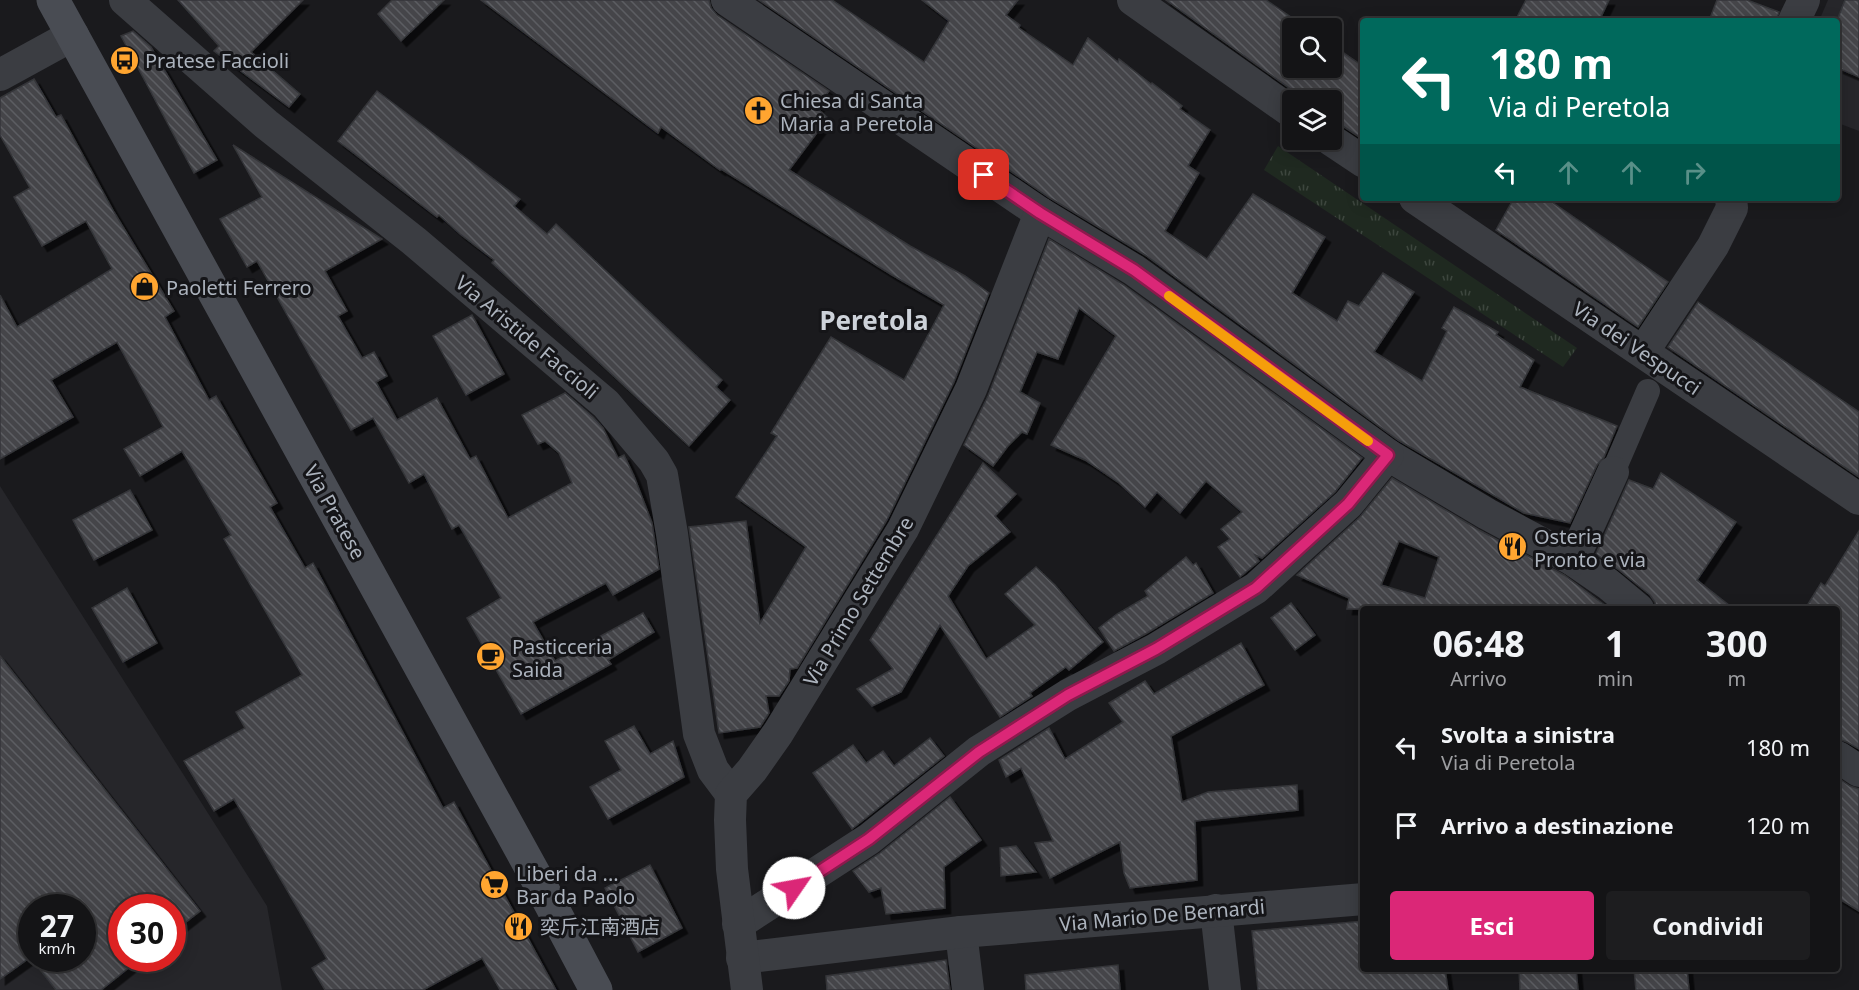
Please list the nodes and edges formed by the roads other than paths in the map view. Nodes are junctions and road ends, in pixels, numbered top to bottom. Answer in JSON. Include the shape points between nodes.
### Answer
{"nodes":[{"id":1,"x":53,"y":0,"type":"edge"},
{"id":2,"x":125,"y":0,"type":"edge"},
{"id":3,"x":727,"y":0,"type":"edge"},
{"id":4,"x":1804,"y":0,"type":"edge"},
{"id":5,"x":1136,"y":1,"type":"edge"},
{"id":6,"x":1795,"y":18,"type":"edge"},
{"id":7,"x":73,"y":35,"type":"junction"},
{"id":8,"x":0,"y":75,"type":"edge"},
{"id":9,"x":1282,"y":105,"type":"edge"},
{"id":10,"x":1342,"y":147,"type":"edge"},
{"id":11,"x":1360,"y":159,"type":"edge"},
{"id":12,"x":1418,"y":201,"type":"edge"},
{"id":13,"x":1727,"y":212,"type":"edge"},
{"id":14,"x":1040,"y":213,"type":"junction"},
{"id":15,"x":1643,"y":352,"type":"junction"},
{"id":16,"x":1648,"y":391,"type":"dead end"},
{"id":17,"x":1388,"y":455,"type":"junction"},
{"id":18,"x":1613,"y":472,"type":"joint"},
{"id":19,"x":1859,"y":499,"type":"edge"},
{"id":20,"x":1573,"y":560,"type":"junction"},
{"id":21,"x":1634,"y":606,"type":"edge"},
{"id":22,"x":1840,"y":758,"type":"edge"},
{"id":23,"x":1859,"y":771,"type":"edge"},
{"id":24,"x":731,"y":794,"type":"junction"},
{"id":25,"x":1360,"y":899,"type":"edge"},
{"id":26,"x":1216,"y":910,"type":"junction"},
{"id":27,"x":738,"y":924,"type":"junction"},
{"id":28,"x":961,"y":932,"type":"junction"},
{"id":29,"x":742,"y":958,"type":"junction"},
{"id":30,"x":596,"y":990,"type":"edge"},
{"id":31,"x":747,"y":990,"type":"edge"},
{"id":32,"x":968,"y":990,"type":"edge"},
{"id":33,"x":1225,"y":990,"type":"edge"}],
"edges":[{"from":1,"to":7,"type":"main road","name":"Via Pratese"},
{"from":2,"to":24,"type":"street","name":"Via Aristide Faccioli","via":[[266,124],[414,241],[606,404],[654,460],[662,475],[672,534],[699,734],[713,770]]},
{"from":3,"to":14,"type":"street"},
{"from":4,"to":6,"type":"street"},
{"from":5,"to":9,"type":"street"},
{"from":7,"to":8,"type":"street"},
{"from":7,"to":30,"type":"main road","name":"Via Pratese"},
{"from":10,"to":11,"type":"street"},
{"from":12,"to":15,"type":"street","name":"Via dei Vespucci"},
{"from":13,"to":15,"type":"street","via":[[1713,246]]},
{"from":14,"to":17,"type":"street","via":[[1134,270]]},
{"from":14,"to":24,"type":"street","name":"Via Primo Settembre","via":[[971,389],[903,529],[778,733]]},
{"from":15,"to":19,"type":"street","name":"Via dei Vespucci"},
{"from":16,"to":18,"type":"street"},
{"from":17,"to":20,"type":"street"},
{"from":17,"to":27,"type":"street","via":[[1348,504],[1256,588],[1156,649],[1068,695],[979,752],[869,839]]},
{"from":18,"to":20,"type":"street"},
{"from":20,"to":21,"type":"street"},
{"from":22,"to":23,"type":"street"},
{"from":24,"to":27,"type":"street","via":[[730,843]]},
{"from":25,"to":26,"type":"street","name":"Via Mario De Bernardi"},
{"from":26,"to":28,"type":"street","name":"Via Mario De Bernardi"},
{"from":26,"to":33,"type":"street"},
{"from":27,"to":29,"type":"street"},
{"from":28,"to":29,"type":"street","name":"Via Mario De Bernardi"},
{"from":28,"to":32,"type":"street"},
{"from":29,"to":31,"type":"street"}]}
